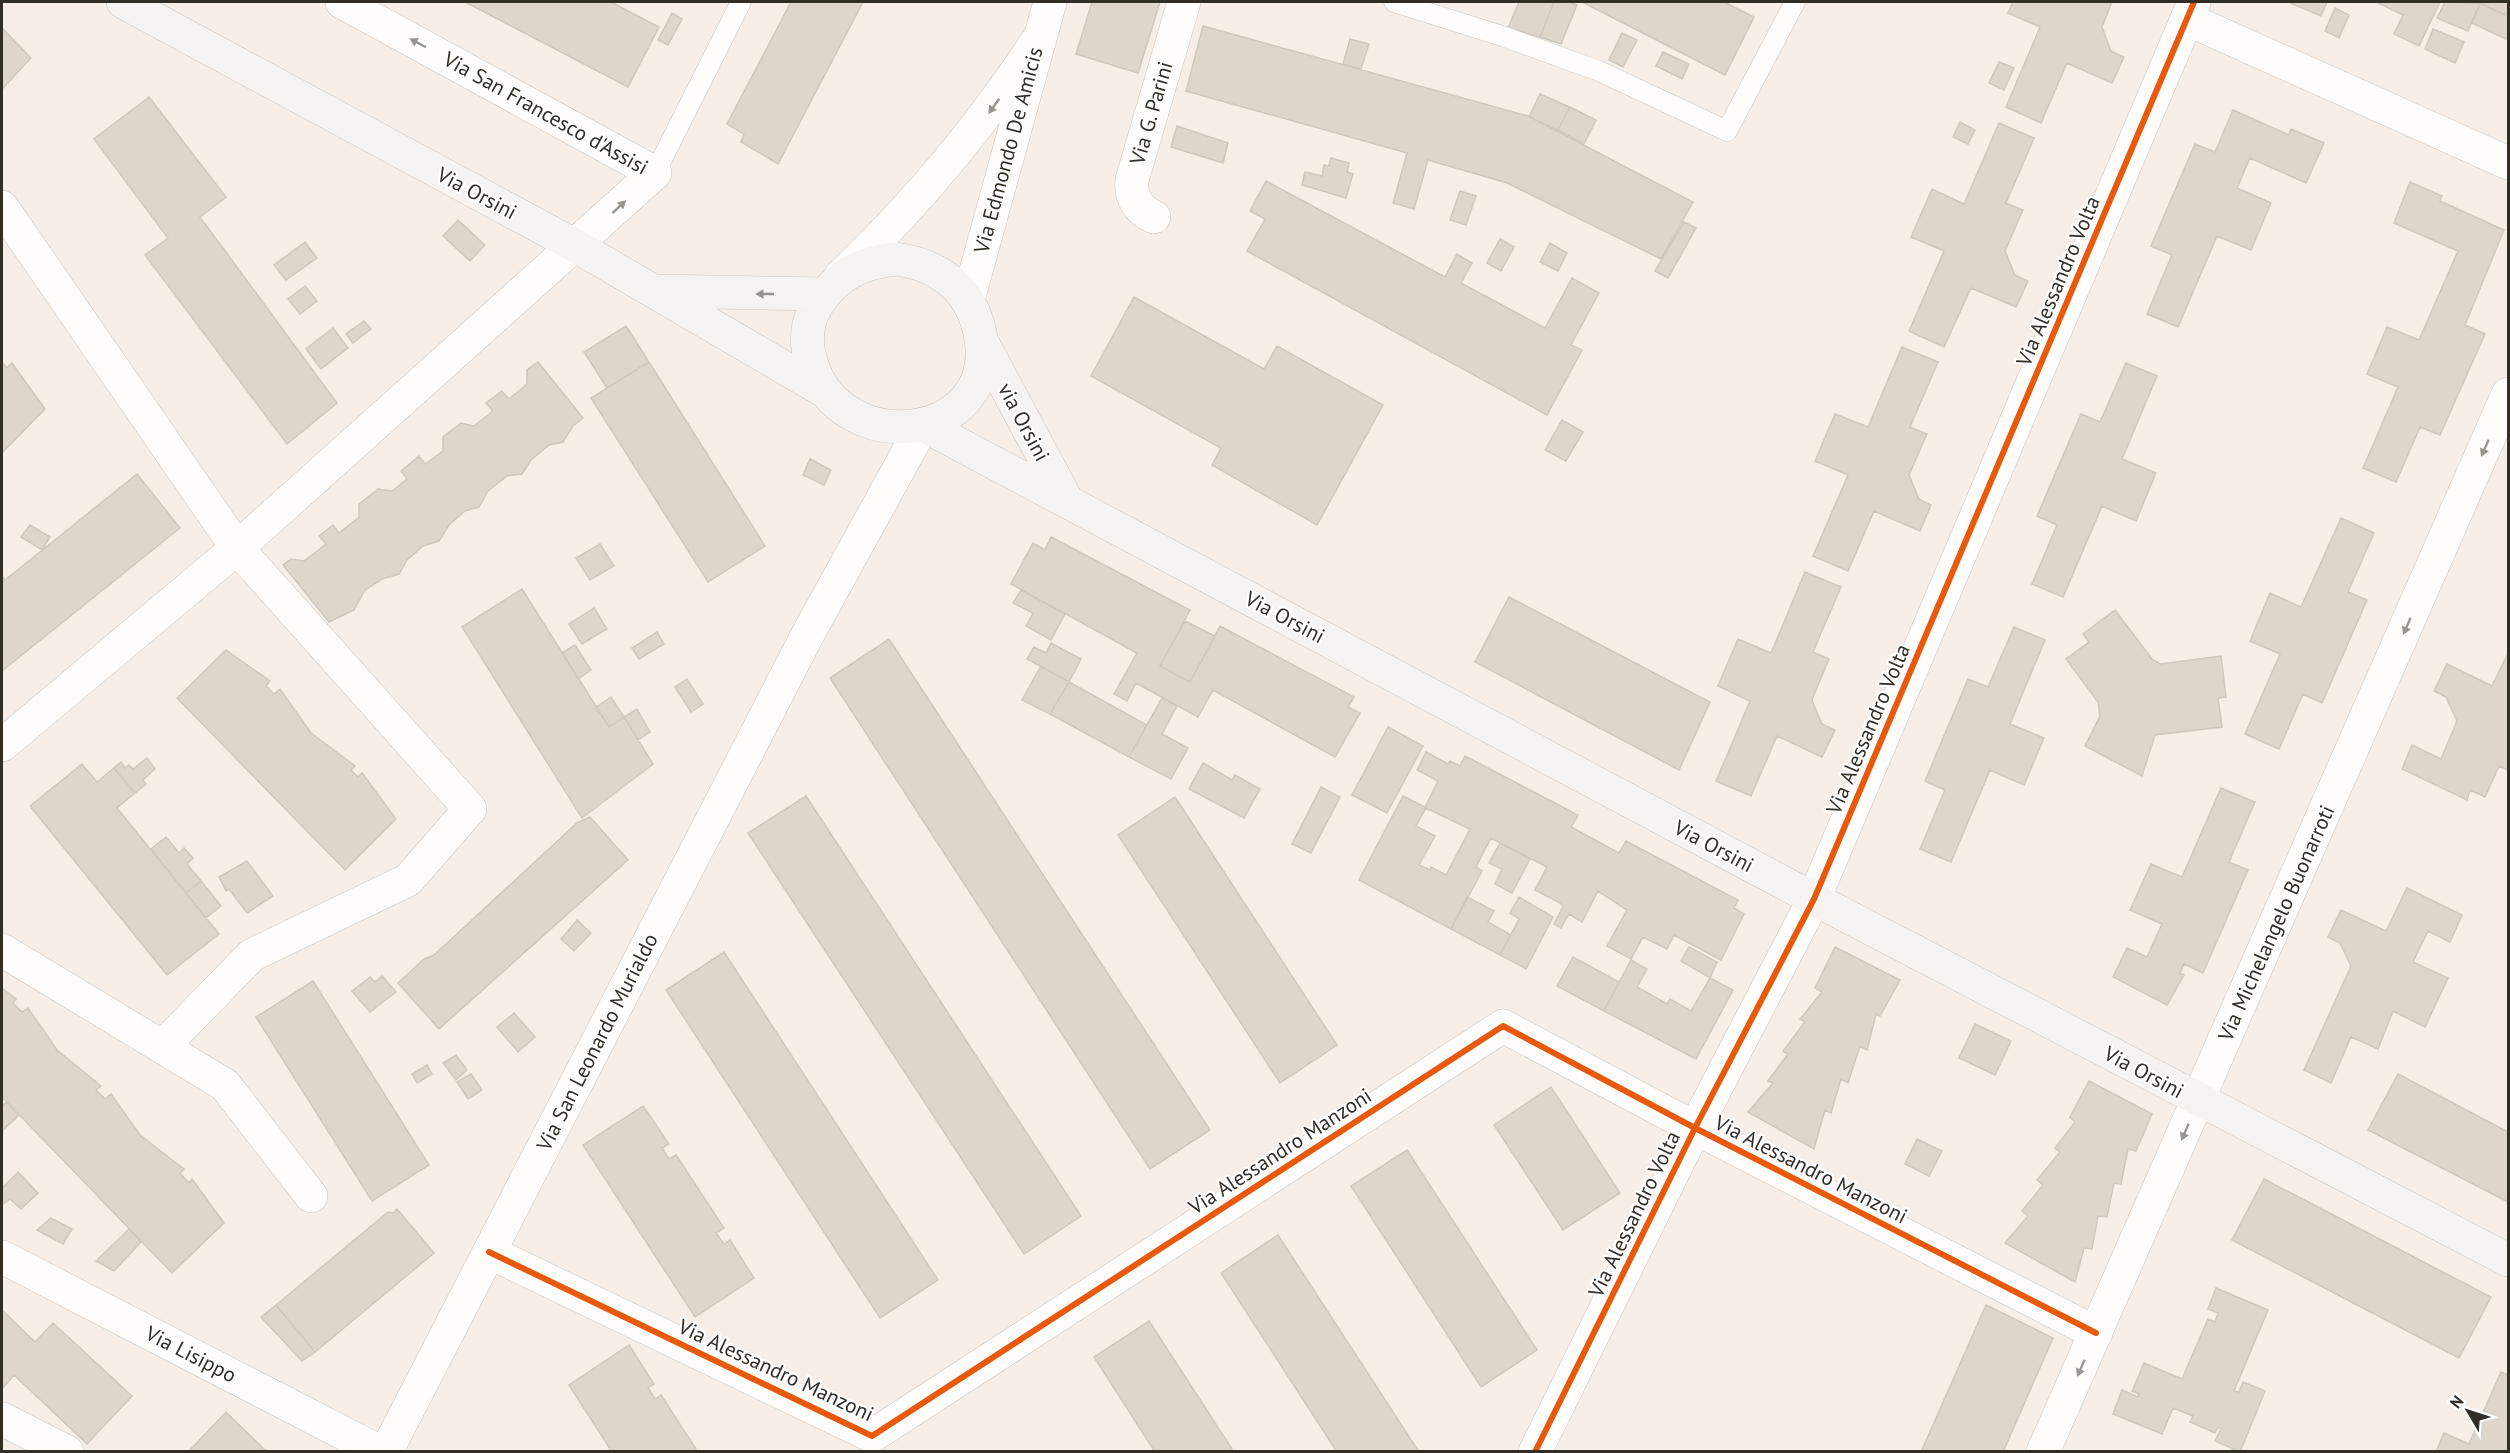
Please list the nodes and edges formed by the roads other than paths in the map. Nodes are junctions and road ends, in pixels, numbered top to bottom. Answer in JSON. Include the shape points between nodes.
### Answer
{"nodes":[{"id":1,"x":123,"y":2,"type":"edge"},
{"id":2,"x":342,"y":2,"type":"edge"},
{"id":3,"x":741,"y":2,"type":"edge"},
{"id":4,"x":1050,"y":2,"type":"edge"},
{"id":5,"x":1184,"y":2,"type":"edge"},
{"id":6,"x":1394,"y":2,"type":"edge"},
{"id":7,"x":1795,"y":2,"type":"edge"},
{"id":8,"x":2190,"y":10,"type":"edge"},
{"id":9,"x":1038,"y":40,"type":"junction"},
{"id":10,"x":2508,"y":163,"type":"edge"},
{"id":11,"x":656,"y":173,"type":"junction"},
{"id":12,"x":2,"y":207,"type":"edge"},
{"id":13,"x":1154,"y":217,"type":"dead end"},
{"id":14,"x":576,"y":246,"type":"junction"},
{"id":15,"x":831,"y":286,"type":"junction"},
{"id":16,"x":653,"y":291,"type":"junction"},
{"id":17,"x":968,"y":300,"type":"junction"},
{"id":18,"x":982,"y":342,"type":"junction"},
{"id":19,"x":826,"y":392,"type":"junction"},
{"id":20,"x":2508,"y":394,"type":"edge"},
{"id":21,"x":923,"y":425,"type":"junction"},
{"id":22,"x":1067,"y":501,"type":"junction"},
{"id":23,"x":237,"y":548,"type":"junction"},
{"id":24,"x":2,"y":745,"type":"edge"},
{"id":25,"x":1814,"y":899,"type":"junction"},
{"id":26,"x":2,"y":950,"type":"edge"},
{"id":27,"x":162,"y":1047,"type":"junction"},
{"id":28,"x":2198,"y":1101,"type":"junction"},
{"id":29,"x":1695,"y":1128,"type":"junction"},
{"id":30,"x":311,"y":1196,"type":"dead end"},
{"id":31,"x":489,"y":1252,"type":"junction"},
{"id":32,"x":2,"y":1257,"type":"edge"},
{"id":33,"x":2508,"y":1260,"type":"edge"},
{"id":34,"x":2096,"y":1332,"type":"junction"},
{"id":35,"x":2,"y":1419,"type":"edge"},
{"id":36,"x":67,"y":1452,"type":"edge"},
{"id":37,"x":380,"y":1452,"type":"edge"},
{"id":38,"x":386,"y":1452,"type":"edge"},
{"id":39,"x":1535,"y":1452,"type":"edge"},
{"id":40,"x":2043,"y":1452,"type":"edge"}],
"edges":[{"from":1,"to":14,"type":"main road","name":"Via Orsini"},
{"from":11,"to":2,"type":"street","name":"Via San Francesco d'Assisi","one_way":true},
{"from":3,"to":11,"type":"lane"},
{"from":4,"to":9,"type":"street","name":"Via Edmondo De Amicis"},
{"from":5,"to":13,"type":"street","name":"Via G. Parini","via":[[1132,180],[1137,205]]},
{"from":6,"to":7,"type":"lane","via":[[1599,71],[1727,131]]},
{"from":8,"to":10,"type":"street"},
{"from":8,"to":25,"type":"street","name":"Via Alessandro Volta"},
{"from":9,"to":15,"type":"street","name":"Via Edmondo De Amicis","one_way":true,"via":[[948,165]]},
{"from":9,"to":17,"type":"street","name":"Via Edmondo De Amicis"},
{"from":14,"to":11,"type":"street","name":"Via San Francesco d'Assisi","one_way":true},
{"from":12,"to":23,"type":"street"},
{"from":14,"to":16,"type":"main road","name":"Via Orsini"},
{"from":14,"to":23,"type":"street","name":"Via San Francesco d'Assisi"},
{"from":15,"to":16,"type":"main road","one_way":true},
{"from":15,"to":17,"type":"main road","via":[[875,261],[896,259],[935,269],[954,282]]},
{"from":15,"to":19,"type":"main road","via":[[813,311],[807,331],[815,373]]},
{"from":16,"to":19,"type":"main road","name":"Via Orsini"},
{"from":17,"to":18,"type":"main road","via":[[978,320]]},
{"from":18,"to":21,"type":"main road","via":[[973,386],[960,405]]},
{"from":18,"to":22,"type":"main road","name":"via Orsini"},
{"from":19,"to":21,"type":"main road","via":[[860,419],[880,426]]},
{"from":20,"to":28,"type":"street","name":"Via Michelangelo Buonarroti","one_way":true},
{"from":21,"to":22,"type":"main road","name":"Via Orsini"},
{"from":21,"to":31,"type":"street","name":"Via San Leonardo Murialdo","via":[[809,632]]},
{"from":22,"to":25,"type":"main road","name":"Via Orsini"},
{"from":23,"to":24,"type":"street","name":"Via San Francesco d'Assisi"},
{"from":23,"to":27,"type":"street","via":[[470,809],[408,880],[252,954]]},
{"from":25,"to":28,"type":"main road","name":"Via Orsini"},
{"from":25,"to":29,"type":"street","name":"Via Alessandro Volta"},
{"from":26,"to":27,"type":"street"},
{"from":27,"to":30,"type":"street","via":[[225,1085]]},
{"from":28,"to":33,"type":"main road","name":"Via Orsini"},
{"from":28,"to":34,"type":"street","name":"Via Michelangelo Buonarroti","one_way":true},
{"from":29,"to":31,"type":"street","name":"Via Alessandro Manzoni","via":[[1503,1026],[872,1436]]},
{"from":29,"to":34,"type":"street","name":"Via Alessandro Manzoni"},
{"from":29,"to":39,"type":"street","name":"Via Alessandro Volta"},
{"from":31,"to":38,"type":"street","name":"Via San Leonardo Murialdo"},
{"from":32,"to":37,"type":"street","name":"Via Lisippo"},
{"from":34,"to":40,"type":"street","name":"Via Michelangelo Buonarroti","one_way":true},
{"from":35,"to":36,"type":"street"}]}
